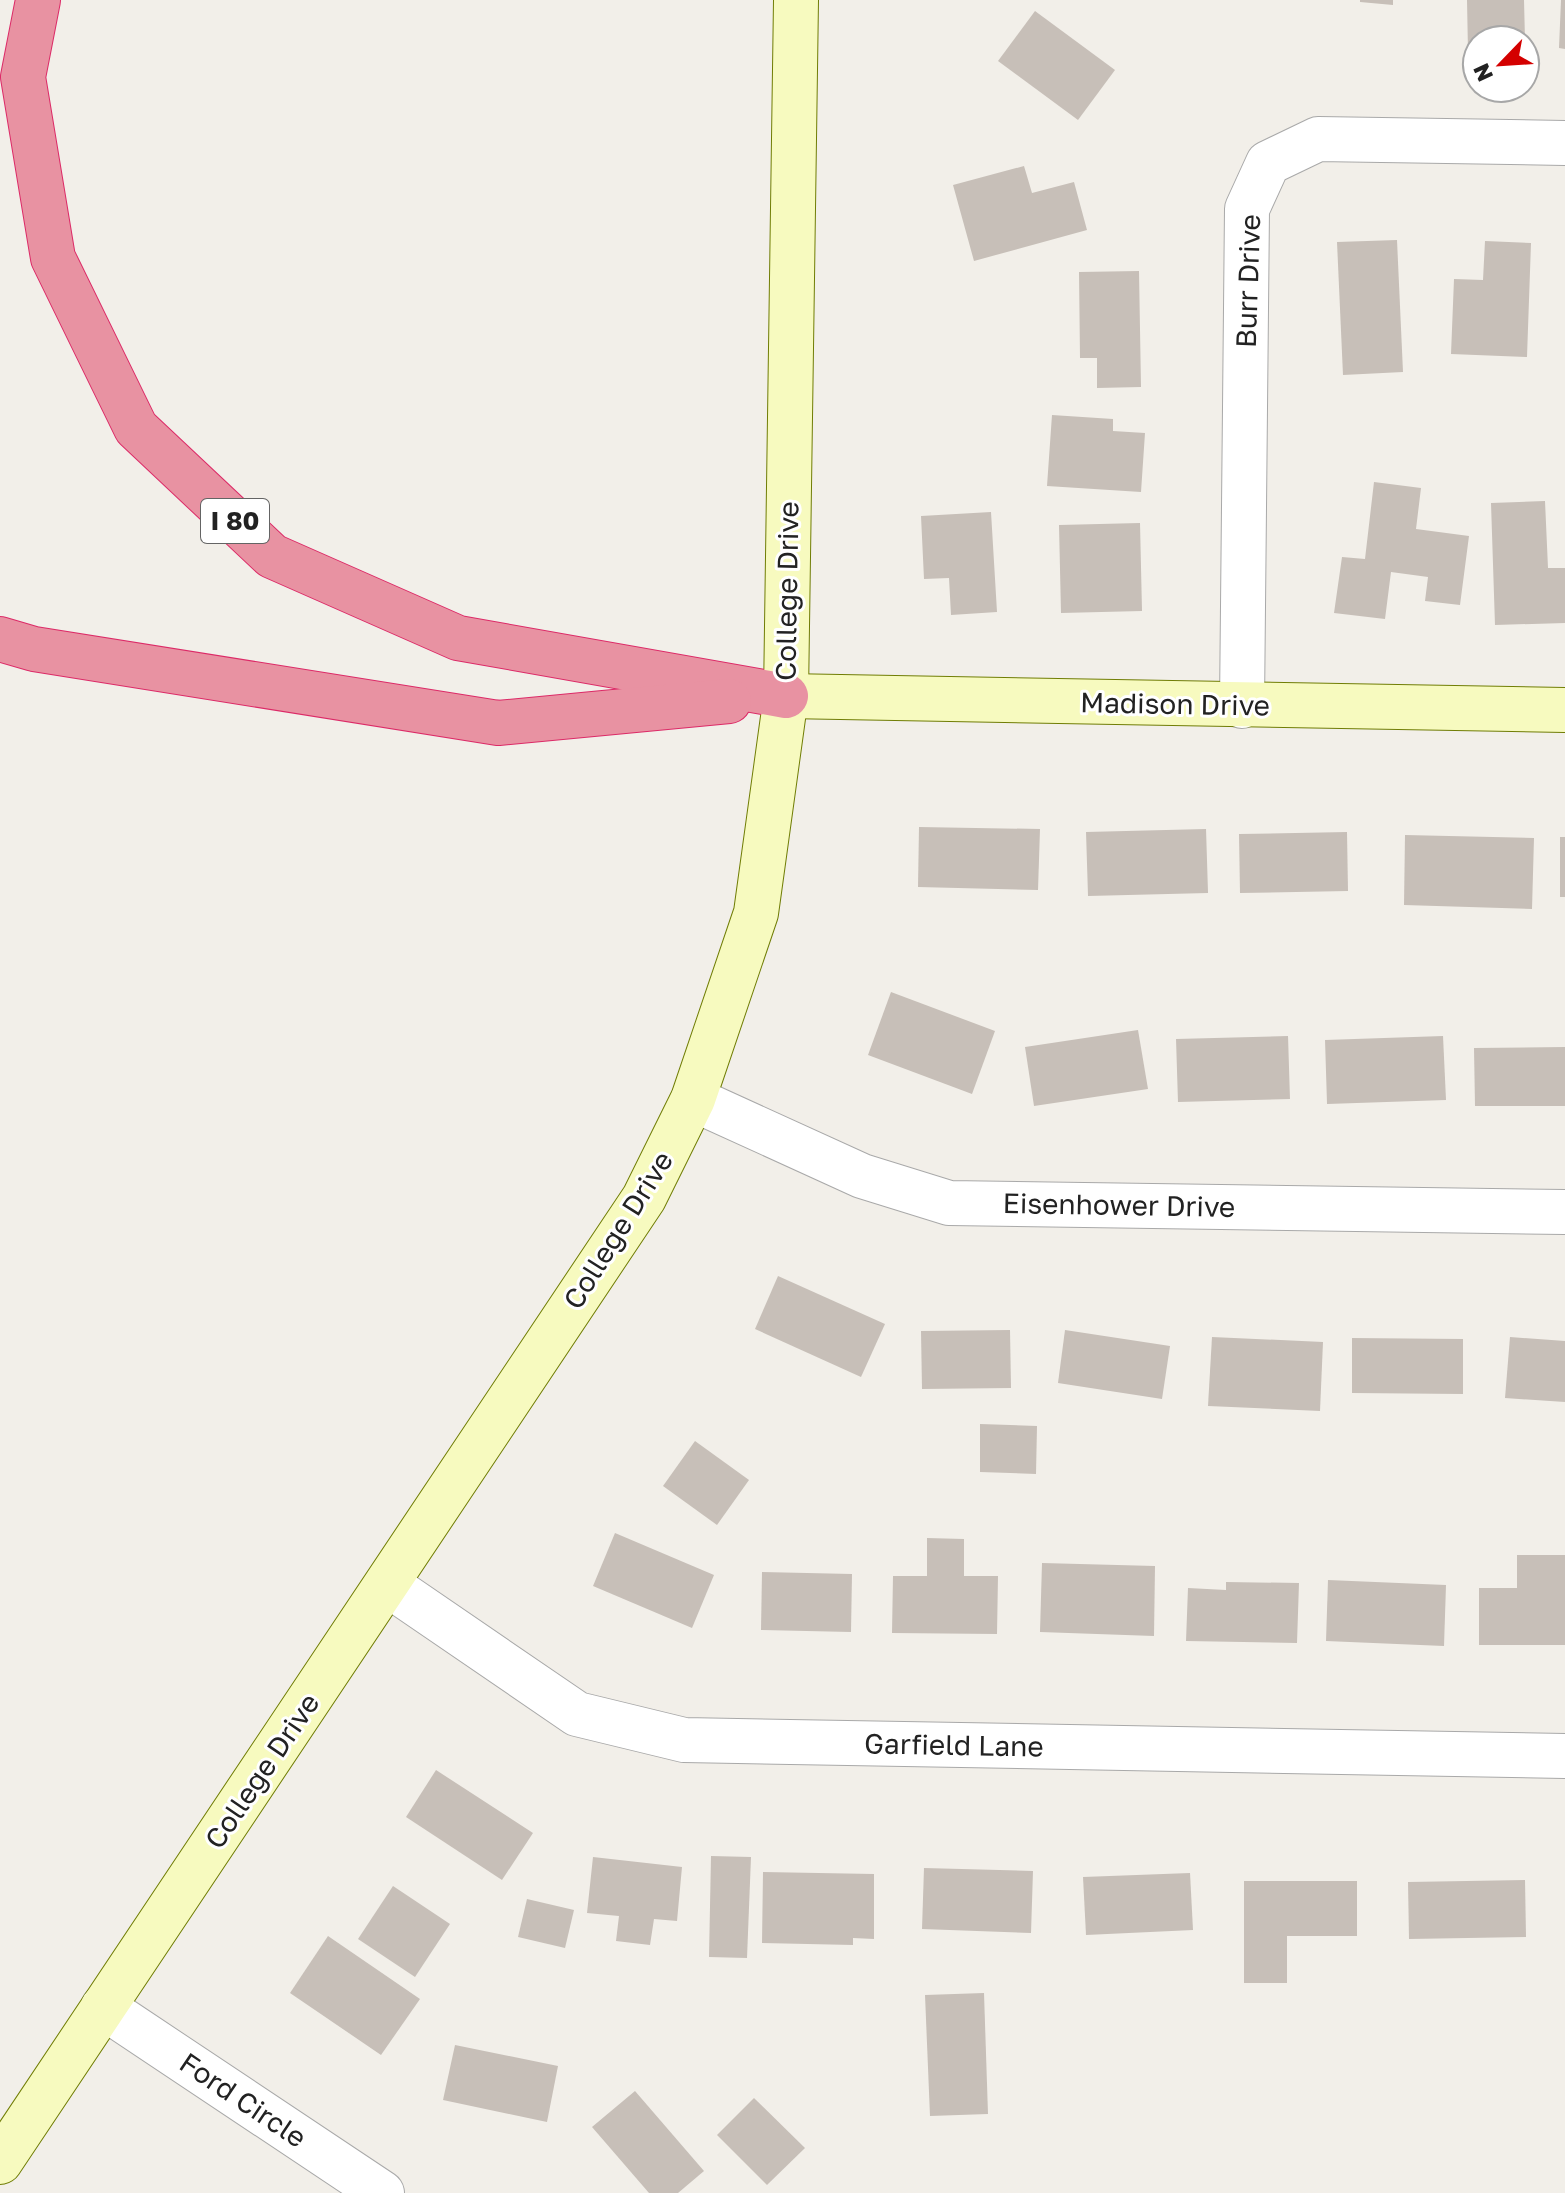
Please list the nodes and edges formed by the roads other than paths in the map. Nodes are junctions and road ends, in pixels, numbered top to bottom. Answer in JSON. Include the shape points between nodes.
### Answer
{"nodes":[{"id":1,"x":38,"y":0,"type":"edge"},
{"id":2,"x":796,"y":0,"type":"edge"},
{"id":3,"x":1565,"y":143,"type":"edge"},
{"id":4,"x":0,"y":639,"type":"edge"},
{"id":5,"x":786,"y":696,"type":"junction"},
{"id":6,"x":1242,"y":706,"type":"junction"},
{"id":7,"x":1565,"y":710,"type":"edge"},
{"id":8,"x":693,"y":1099,"type":"junction"},
{"id":9,"x":1565,"y":1212,"type":"edge"},
{"id":10,"x":387,"y":1584,"type":"junction"},
{"id":11,"x":1565,"y":1756,"type":"edge"},
{"id":12,"x":103,"y":2007,"type":"junction"},
{"id":13,"x":0,"y":2162,"type":"edge"},
{"id":14,"x":382,"y":2193,"type":"edge"}],
"edges":[{"from":1,"to":5,"type":"highway","number":"I 80","via":[[23,77],[53,258],[136,428],[272,556],[458,638]]},
{"from":2,"to":5,"type":"main road","name":"College Drive"},
{"from":3,"to":6,"type":"street","name":"Burr Drive","via":[[1318,139],[1268,163],[1247,209]]},
{"from":4,"to":5,"type":"highway","via":[[34,649],[498,723]]},
{"from":5,"to":6,"type":"main road","name":"Madison Drive"},
{"from":5,"to":8,"type":"main road","name":"College Drive","via":[[756,913]]},
{"from":6,"to":7,"type":"main road","name":"Madison Drive"},
{"from":8,"to":9,"type":"street","name":"Eisenhower Drive","via":[[862,1176],[949,1203]]},
{"from":8,"to":10,"type":"main road","name":"College Drive","via":[[644,1198]]},
{"from":10,"to":11,"type":"street","name":"Garfield Lane","via":[[577,1714],[684,1740]]},
{"from":10,"to":12,"type":"main road","name":"College Drive"},
{"from":12,"to":13,"type":"main road","name":"College Drive"},
{"from":12,"to":14,"type":"street","name":"Ford Circle"}]}
